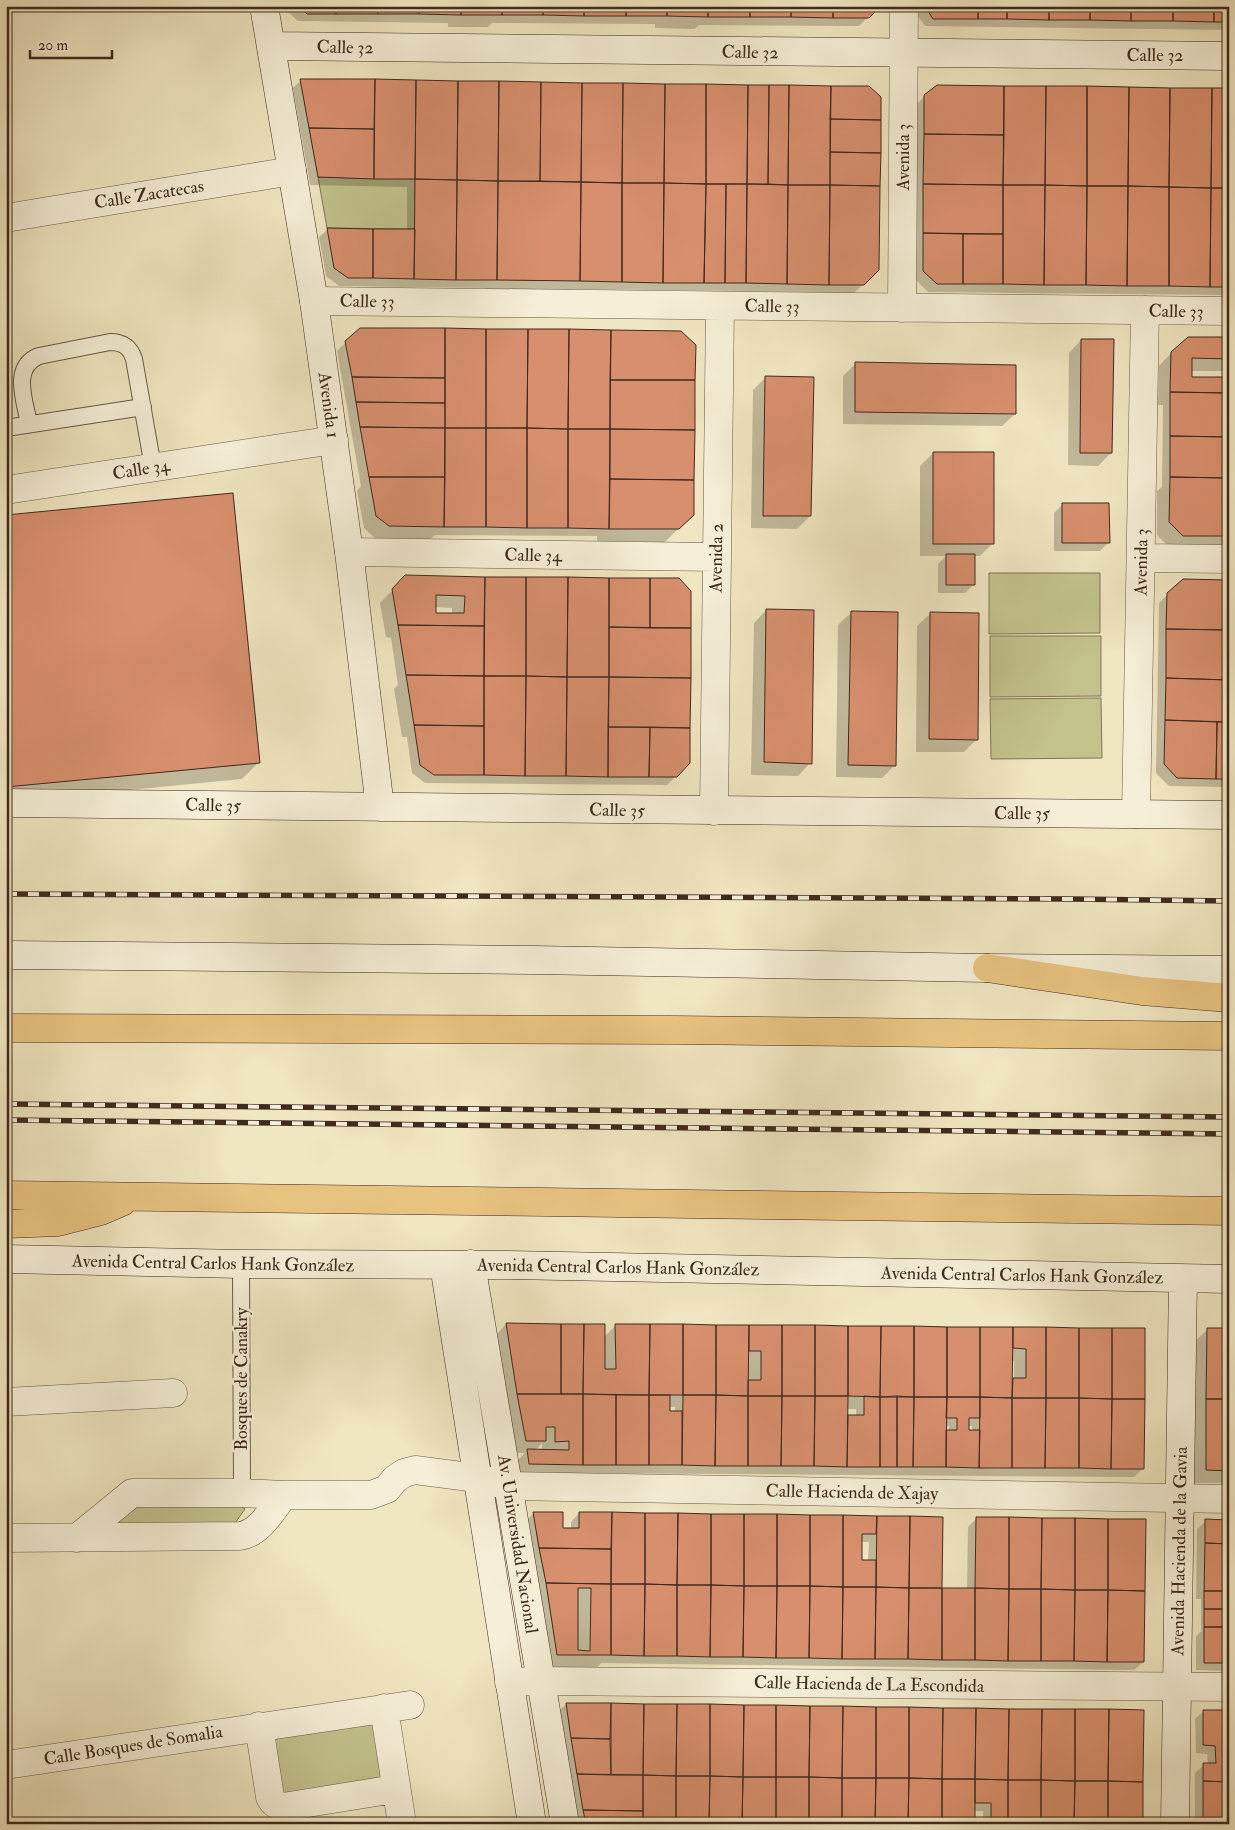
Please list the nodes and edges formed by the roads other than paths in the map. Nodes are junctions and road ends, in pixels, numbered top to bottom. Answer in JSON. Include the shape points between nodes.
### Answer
{"nodes":[{"id":1,"x":264,"y":6,"type":"edge"},
{"id":2,"x":904,"y":6,"type":"edge"},
{"id":3,"x":270,"y":46,"type":"junction"},
{"id":4,"x":904,"y":53,"type":"junction"},
{"id":5,"x":1229,"y":56,"type":"edge"},
{"id":6,"x":292,"y":171,"type":"junction"},
{"id":7,"x":6,"y":218,"type":"edge"},
{"id":8,"x":314,"y":300,"type":"junction"},
{"id":9,"x":720,"y":306,"type":"junction"},
{"id":10,"x":902,"y":308,"type":"junction"},
{"id":11,"x":1145,"y":310,"type":"junction"},
{"id":12,"x":1229,"y":312,"type":"edge"},
{"id":13,"x":143,"y":407,"type":"junction"},
{"id":14,"x":29,"y":424,"type":"junction"},
{"id":15,"x":6,"y":428,"type":"edge"},
{"id":16,"x":334,"y":440,"type":"junction"},
{"id":17,"x":153,"y":468,"type":"junction"},
{"id":18,"x":6,"y":490,"type":"edge"},
{"id":19,"x":349,"y":552,"type":"junction"},
{"id":20,"x":716,"y":557,"type":"junction"},
{"id":21,"x":1141,"y":558,"type":"junction"},
{"id":22,"x":1229,"y":559,"type":"edge"},
{"id":23,"x":6,"y":803,"type":"edge"},
{"id":24,"x":380,"y":807,"type":"junction"},
{"id":25,"x":714,"y":811,"type":"junction"},
{"id":26,"x":1136,"y":814,"type":"junction"},
{"id":27,"x":1229,"y":815,"type":"edge"},
{"id":28,"x":6,"y":955,"type":"edge"},
{"id":29,"x":987,"y":968,"type":"junction"},
{"id":30,"x":1229,"y":970,"type":"edge"},
{"id":31,"x":1229,"y":998,"type":"edge"},
{"id":32,"x":6,"y":1028,"type":"edge"},
{"id":33,"x":1229,"y":1036,"type":"edge"},
{"id":34,"x":6,"y":1195,"type":"edge"},
{"id":35,"x":136,"y":1196,"type":"junction"},
{"id":36,"x":1229,"y":1211,"type":"edge"},
{"id":37,"x":6,"y":1224,"type":"edge"},
{"id":38,"x":6,"y":1259,"type":"edge"},
{"id":39,"x":240,"y":1264,"type":"junction"},
{"id":40,"x":471,"y":1264,"type":"junction"},
{"id":41,"x":444,"y":1265,"type":"junction"},
{"id":42,"x":1183,"y":1279,"type":"junction"},
{"id":43,"x":1229,"y":1279,"type":"edge"},
{"id":44,"x":173,"y":1393,"type":"dead end"},
{"id":45,"x":6,"y":1402,"type":"edge"},
{"id":46,"x":477,"y":1478,"type":"junction"},
{"id":47,"x":508,"y":1486,"type":"junction"},
{"id":48,"x":242,"y":1493,"type":"junction"},
{"id":49,"x":284,"y":1496,"type":"junction"},
{"id":50,"x":1180,"y":1498,"type":"junction"},
{"id":51,"x":1229,"y":1499,"type":"edge"},
{"id":52,"x":6,"y":1538,"type":"edge"},
{"id":53,"x":77,"y":1538,"type":"junction"},
{"id":54,"x":541,"y":1681,"type":"junction"},
{"id":55,"x":509,"y":1682,"type":"junction"},
{"id":56,"x":1177,"y":1686,"type":"junction"},
{"id":57,"x":1229,"y":1687,"type":"edge"},
{"id":58,"x":259,"y":1726,"type":"junction"},
{"id":59,"x":6,"y":1765,"type":"edge"},
{"id":60,"x":395,"y":1789,"type":"junction"},
{"id":61,"x":402,"y":1824,"type":"edge"},
{"id":62,"x":532,"y":1824,"type":"edge"},
{"id":63,"x":565,"y":1824,"type":"edge"},
{"id":64,"x":1175,"y":1824,"type":"edge"}],
"edges":[{"from":1,"to":3,"type":"street","name":"Avenida 1"},
{"from":2,"to":4,"type":"street","name":"Avenida 3"},
{"from":3,"to":4,"type":"street","name":"Calle 32"},
{"from":3,"to":6,"type":"street","name":"Avenida 1"},
{"from":4,"to":5,"type":"street","name":"Calle 32"},
{"from":4,"to":10,"type":"street","name":"Avenida 3"},
{"from":6,"to":7,"type":"street","name":"Calle Zacatecas"},
{"from":6,"to":8,"type":"street","name":"Avenida 1"},
{"from":8,"to":9,"type":"street","name":"Calle 33"},
{"from":8,"to":16,"type":"street","name":"Avenida 1"},
{"from":9,"to":10,"type":"street","name":"Calle 33"},
{"from":9,"to":20,"type":"street","name":"Avenida 2"},
{"from":10,"to":11,"type":"street","name":"Calle 33"},
{"from":11,"to":12,"type":"street","name":"Calle 33"},
{"from":11,"to":21,"type":"street","name":"Avenida 3"},
{"from":13,"to":14,"type":"lane"},
{"from":13,"to":14,"type":"lane","via":[[131,351],[126,345],[110,342],[31,358],[22,379]]},
{"from":13,"to":17,"type":"lane"},
{"from":14,"to":15,"type":"lane"},
{"from":16,"to":17,"type":"street","name":"Calle 34"},
{"from":16,"to":19,"type":"street","name":"Avenida 1"},
{"from":17,"to":18,"type":"street","name":"Calle 34"},
{"from":19,"to":20,"type":"street","name":"Calle 34"},
{"from":19,"to":24,"type":"street","name":"Avenida 1"},
{"from":20,"to":25,"type":"street","name":"Avenida 2"},
{"from":21,"to":22,"type":"street"},
{"from":21,"to":26,"type":"street","name":"Avenida 3"},
{"from":23,"to":24,"type":"street","name":"Calle 35"},
{"from":24,"to":25,"type":"street","name":"Calle 35"},
{"from":25,"to":26,"type":"street","name":"Calle 35"},
{"from":26,"to":27,"type":"street","name":"Calle 35"},
{"from":28,"to":29,"type":"street"},
{"from":29,"to":30,"type":"street"},
{"from":29,"to":31,"type":"highway","via":[[1142,991]]},
{"from":32,"to":33,"type":"highway"},
{"from":34,"to":35,"type":"highway"},
{"from":35,"to":36,"type":"highway"},
{"from":35,"to":37,"type":"highway","via":[[101,1211],[58,1222]]},
{"from":38,"to":39,"type":"street","name":"Avenida Central Carlos Hank González"},
{"from":39,"to":41,"type":"street","name":"Avenida Central Carlos Hank González"},
{"from":39,"to":48,"type":"lane","name":"Bosques de Canakry"},
{"from":40,"to":41,"type":"street","name":"Avenida Central Carlos Hank González"},
{"from":40,"to":42,"type":"street","name":"Avenida Central Carlos Hank González"},
{"from":40,"to":47,"type":"street","name":"Av. Universidad Nacional"},
{"from":41,"to":46,"type":"street","name":"Av. Universidad Nacional"},
{"from":42,"to":43,"type":"street","name":"Avenida Central Carlos Hank González"},
{"from":42,"to":50,"type":"street","name":"Avenida Hacienda de la Gavia"},
{"from":44,"to":45,"type":"street"},
{"from":46,"to":47,"type":"street","name":"Calle Hacienda de Xajay"},
{"from":46,"to":49,"type":"street","via":[[416,1470],[404,1473],[387,1489],[371,1494]]},
{"from":46,"to":55,"type":"street","name":"Av. Universidad Nacional"},
{"from":47,"to":50,"type":"street","name":"Calle Hacienda de Xajay"},
{"from":47,"to":54,"type":"street","name":"Av. Universidad Nacional"},
{"from":48,"to":49,"type":"street"},
{"from":48,"to":53,"type":"street","via":[[132,1493]]},
{"from":49,"to":53,"type":"street","via":[[256,1529],[246,1535]]},
{"from":50,"to":51,"type":"street","name":"Calle Hacienda de Xajay"},
{"from":50,"to":56,"type":"street","name":"Avenida Hacienda de la Gavia"},
{"from":52,"to":53,"type":"street"},
{"from":54,"to":55,"type":"street","name":"Calle Hacienda de La Escondida"},
{"from":54,"to":56,"type":"street","name":"Calle Hacienda de La Escondida"},
{"from":54,"to":63,"type":"street","name":"Av. Universidad Nacional"},
{"from":55,"to":62,"type":"street","name":"Av. Universidad Nacional"},
{"from":56,"to":57,"type":"street","name":"Calle Hacienda de La Escondida"},
{"from":56,"to":64,"type":"street","name":"Avenida Hacienda de la Gavia"},
{"from":58,"to":59,"type":"street","name":"Calle Bosques de Somalia"},
{"from":58,"to":60,"type":"street","via":[[270,1797],[279,1806]]},
{"from":58,"to":60,"type":"street","name":"Calle Bosques de Somalia","via":[[397,1706]]},
{"from":60,"to":61,"type":"street","name":"Calle Bosques de Somalia"}]}
